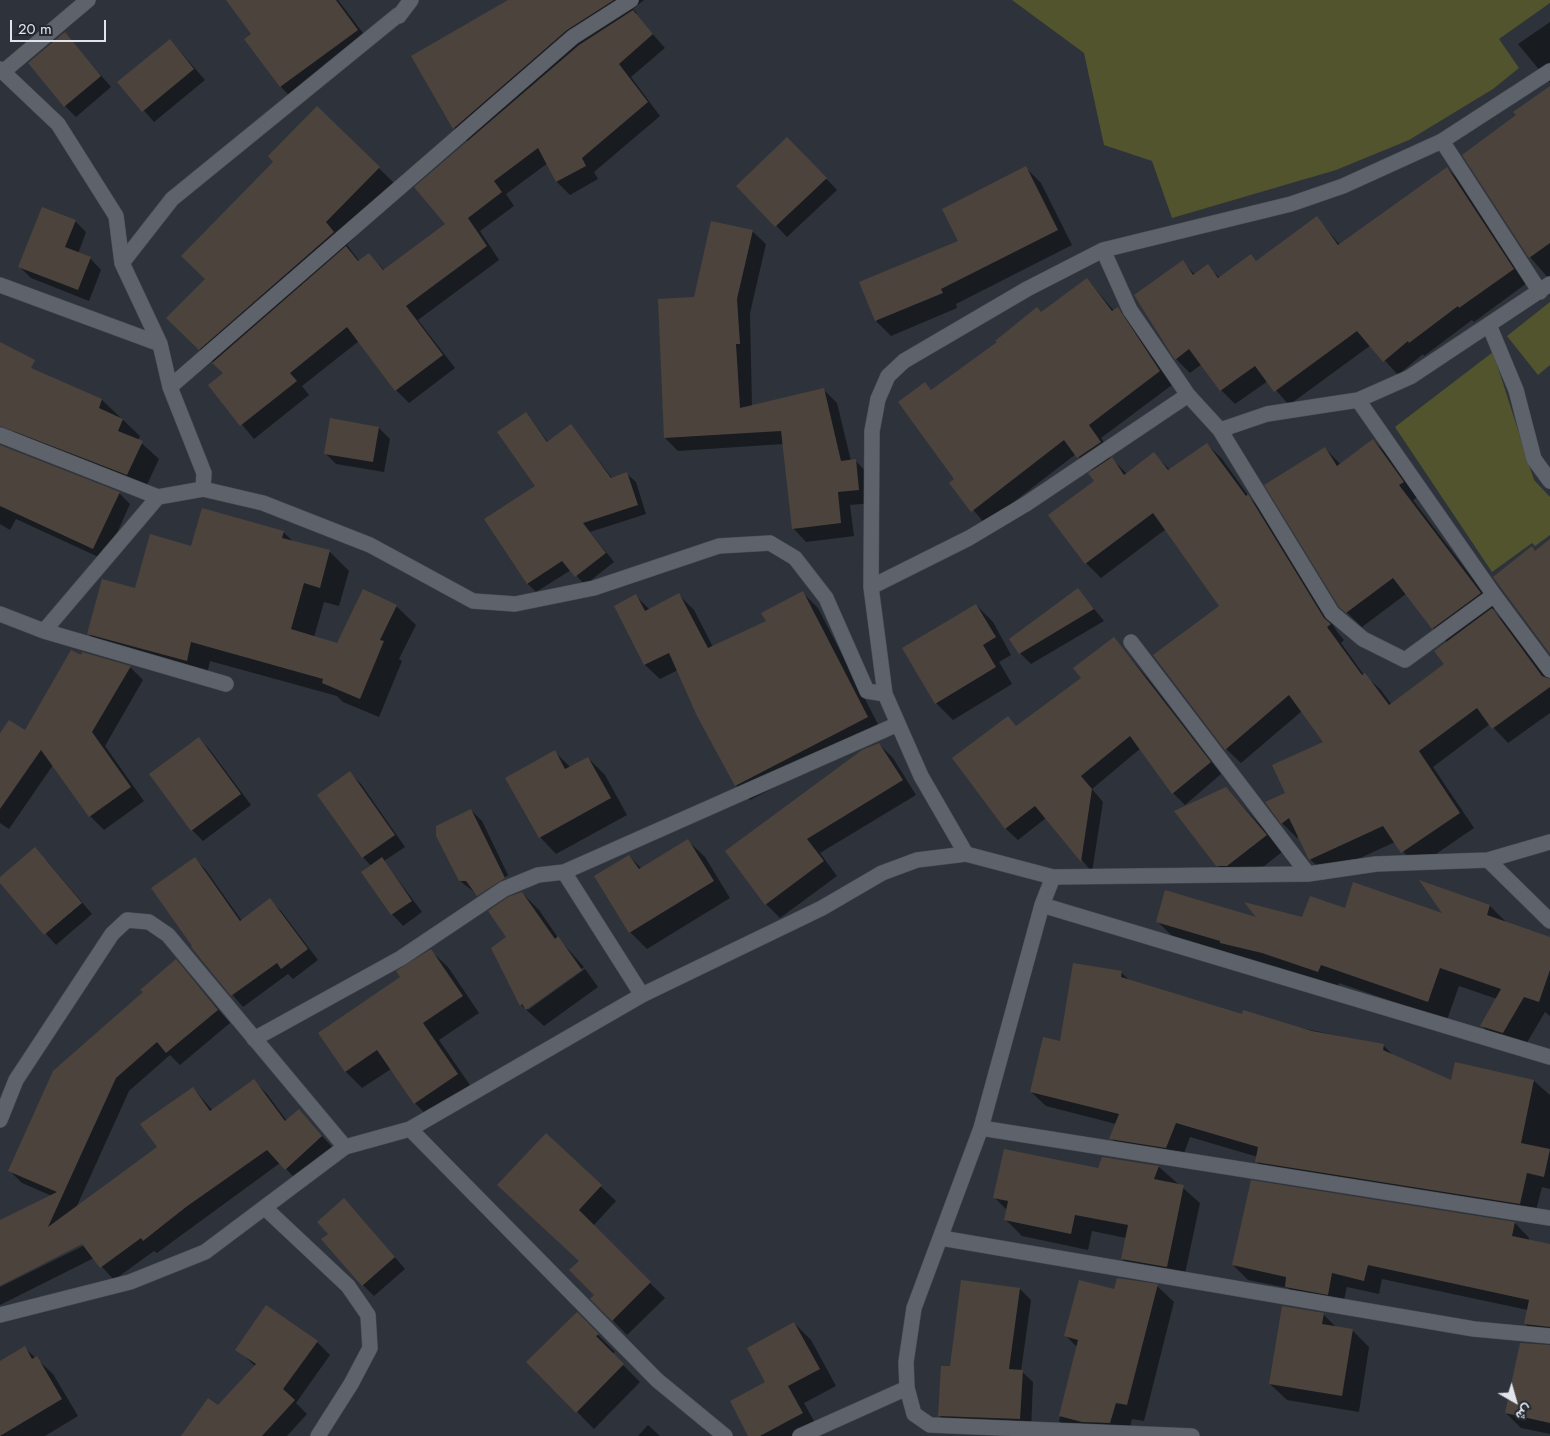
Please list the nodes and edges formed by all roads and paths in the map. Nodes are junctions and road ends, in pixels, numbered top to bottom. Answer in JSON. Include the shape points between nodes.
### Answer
{"nodes":[{"id":1,"x":88,"y":0,"type":"edge"},
{"id":2,"x":411,"y":0,"type":"edge"},
{"id":3,"x":631,"y":0,"type":"edge"},
{"id":4,"x":2,"y":70,"type":"edge"},
{"id":5,"x":1550,"y":71,"type":"edge"},
{"id":6,"x":1442,"y":141,"type":"junction"},
{"id":7,"x":1103,"y":250,"type":"junction"},
{"id":8,"x":122,"y":263,"type":"junction"},
{"id":9,"x":0,"y":285,"type":"edge"},
{"id":10,"x":1545,"y":288,"type":"edge"},
{"id":11,"x":1489,"y":325,"type":"junction"},
{"id":12,"x":160,"y":344,"type":"junction"},
{"id":13,"x":170,"y":387,"type":"junction"},
{"id":14,"x":1188,"y":395,"type":"junction"},
{"id":15,"x":1358,"y":400,"type":"junction"},
{"id":16,"x":1220,"y":430,"type":"junction"},
{"id":17,"x":0,"y":435,"type":"edge"},
{"id":18,"x":1550,"y":481,"type":"edge"},
{"id":19,"x":203,"y":489,"type":"junction"},
{"id":20,"x":158,"y":497,"type":"junction"},
{"id":21,"x":871,"y":587,"type":"junction"},
{"id":22,"x":1494,"y":595,"type":"junction"},
{"id":23,"x":0,"y":614,"type":"edge"},
{"id":24,"x":44,"y":631,"type":"junction"},
{"id":25,"x":1131,"y":642,"type":"dead end"},
{"id":26,"x":1550,"y":670,"type":"edge"},
{"id":27,"x":226,"y":684,"type":"dead end"},
{"id":28,"x":885,"y":694,"type":"junction"},
{"id":29,"x":898,"y":724,"type":"junction"},
{"id":30,"x":1550,"y":842,"type":"edge"},
{"id":31,"x":966,"y":854,"type":"junction"},
{"id":32,"x":1488,"y":860,"type":"junction"},
{"id":33,"x":564,"y":872,"type":"junction"},
{"id":34,"x":1308,"y":874,"type":"junction"},
{"id":35,"x":1053,"y":877,"type":"junction"},
{"id":36,"x":1042,"y":905,"type":"junction"},
{"id":37,"x":1550,"y":922,"type":"edge"},
{"id":38,"x":642,"y":995,"type":"junction"},
{"id":39,"x":254,"y":1039,"type":"junction"},
{"id":40,"x":1550,"y":1057,"type":"edge"},
{"id":41,"x":0,"y":1120,"type":"edge"},
{"id":42,"x":410,"y":1128,"type":"junction"},
{"id":43,"x":981,"y":1128,"type":"junction"},
{"id":44,"x":344,"y":1148,"type":"junction"},
{"id":45,"x":265,"y":1208,"type":"junction"},
{"id":46,"x":1550,"y":1218,"type":"edge"},
{"id":47,"x":941,"y":1238,"type":"junction"},
{"id":48,"x":0,"y":1315,"type":"edge"},
{"id":49,"x":1550,"y":1336,"type":"edge"},
{"id":50,"x":907,"y":1388,"type":"junction"},
{"id":51,"x":318,"y":1436,"type":"edge"},
{"id":52,"x":725,"y":1436,"type":"edge"},
{"id":53,"x":800,"y":1436,"type":"edge"},
{"id":54,"x":1192,"y":1436,"type":"edge"}],
"edges":[{"from":1,"to":4,"type":"street"},
{"from":2,"to":8,"type":"street","via":[[399,16],[172,199]]},
{"from":3,"to":13,"type":"street","via":[[574,37]]},
{"from":4,"to":8,"type":"street","via":[[58,124],[116,216]]},
{"from":5,"to":6,"type":"street"},
{"from":6,"to":7,"type":"street","via":[[1342,186],[1291,204]]},
{"from":6,"to":10,"type":"street"},
{"from":7,"to":14,"type":"street","via":[[1130,310]]},
{"from":7,"to":21,"type":"street","via":[[904,361],[888,376],[878,399],[872,431]]},
{"from":8,"to":12,"type":"street"},
{"from":9,"to":12,"type":"street"},
{"from":10,"to":11,"type":"street"},
{"from":11,"to":15,"type":"street","via":[[1410,377]]},
{"from":11,"to":18,"type":"street","via":[[1516,390],[1534,459]]},
{"from":12,"to":13,"type":"street"},
{"from":13,"to":19,"type":"street","via":[[204,473]]},
{"from":14,"to":16,"type":"street"},
{"from":14,"to":21,"type":"street","via":[[1026,504],[969,538]]},
{"from":15,"to":16,"type":"street","via":[[1267,414]]},
{"from":15,"to":22,"type":"street"},
{"from":16,"to":22,"type":"street","via":[[1332,613],[1363,639],[1405,660]]},
{"from":17,"to":20,"type":"street"},
{"from":19,"to":20,"type":"street"},
{"from":19,"to":28,"type":"street","via":[[263,504],[370,545],[473,601],[515,604],[594,588],[720,546],[770,543],[795,558],[826,598],[867,691]]},
{"from":20,"to":24,"type":"street"},
{"from":21,"to":28,"type":"street"},
{"from":22,"to":26,"type":"street"},
{"from":23,"to":24,"type":"street"},
{"from":24,"to":27,"type":"street"},
{"from":25,"to":34,"type":"street"},
{"from":28,"to":29,"type":"street"},
{"from":29,"to":31,"type":"street","via":[[921,776]]},
{"from":29,"to":33,"type":"street"},
{"from":30,"to":32,"type":"street"},
{"from":31,"to":35,"type":"street"},
{"from":31,"to":38,"type":"street","via":[[918,860],[882,873],[822,908]]},
{"from":32,"to":34,"type":"street","via":[[1376,864]]},
{"from":32,"to":37,"type":"street"},
{"from":33,"to":38,"type":"street"},
{"from":33,"to":39,"type":"street","via":[[538,875],[504,889],[401,958]]},
{"from":34,"to":35,"type":"street"},
{"from":35,"to":36,"type":"street"},
{"from":36,"to":40,"type":"street"},
{"from":36,"to":43,"type":"street"},
{"from":38,"to":42,"type":"street"},
{"from":39,"to":41,"type":"street","via":[[168,935],[149,922],[127,920],[112,934],[16,1080]]},
{"from":39,"to":44,"type":"street"},
{"from":42,"to":44,"type":"street"},
{"from":42,"to":52,"type":"street","via":[[657,1380]]},
{"from":43,"to":46,"type":"street"},
{"from":43,"to":47,"type":"street"},
{"from":44,"to":45,"type":"street"},
{"from":45,"to":48,"type":"street","via":[[205,1252],[130,1282]]},
{"from":45,"to":51,"type":"street","via":[[348,1286],[368,1316],[370,1348]]},
{"from":47,"to":49,"type":"street","via":[[1474,1329]]},
{"from":47,"to":50,"type":"street","via":[[914,1308],[906,1362]]},
{"from":50,"to":53,"type":"street"},
{"from":50,"to":54,"type":"street","via":[[914,1414],[930,1425]]}]}
